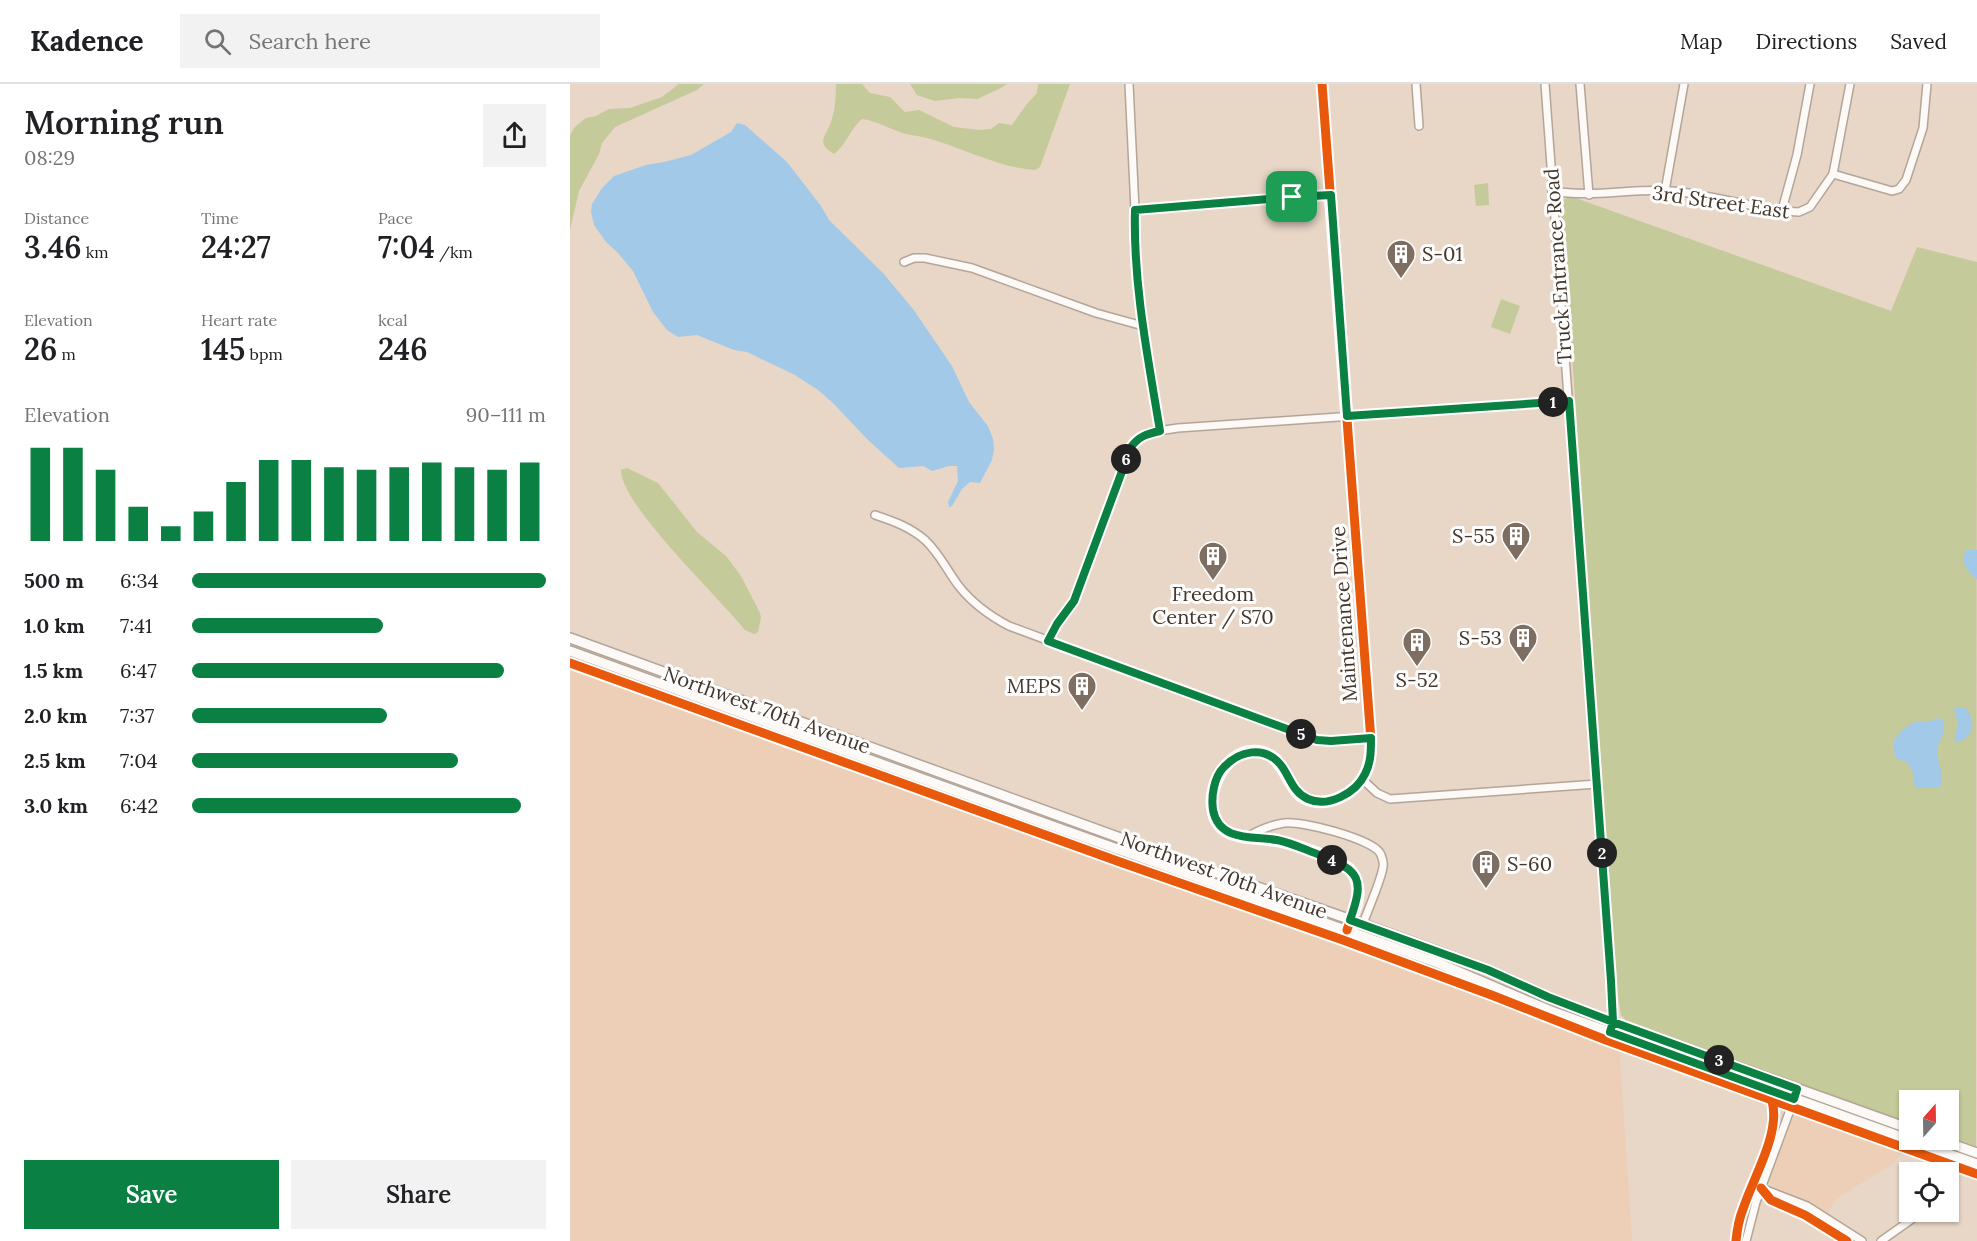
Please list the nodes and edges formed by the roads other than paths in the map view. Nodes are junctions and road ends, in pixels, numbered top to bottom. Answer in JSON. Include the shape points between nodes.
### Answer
{"nodes":[{"id":1,"x":1129,"y":84,"type":"edge"},
{"id":2,"x":1322,"y":84,"type":"edge"},
{"id":3,"x":1416,"y":84,"type":"edge"},
{"id":4,"x":1545,"y":84,"type":"edge"},
{"id":5,"x":1581,"y":84,"type":"edge"},
{"id":6,"x":1684,"y":84,"type":"edge"},
{"id":7,"x":1810,"y":84,"type":"edge"},
{"id":8,"x":1850,"y":84,"type":"edge"},
{"id":9,"x":1927,"y":84,"type":"edge"},
{"id":10,"x":1419,"y":126,"type":"dead end"},
{"id":11,"x":1833,"y":174,"type":"junction"},
{"id":12,"x":1552,"y":191,"type":"junction"},
{"id":13,"x":1665,"y":191,"type":"junction"},
{"id":14,"x":1331,"y":195,"type":"junction"},
{"id":15,"x":1589,"y":195,"type":"junction"},
{"id":16,"x":1135,"y":210,"type":"junction"},
{"id":17,"x":1782,"y":210,"type":"junction"},
{"id":18,"x":904,"y":262,"type":"dead end"},
{"id":19,"x":1143,"y":326,"type":"junction"},
{"id":20,"x":1569,"y":401,"type":"junction"},
{"id":21,"x":1347,"y":416,"type":"junction"},
{"id":22,"x":1160,"y":431,"type":"junction"},
{"id":23,"x":875,"y":515,"type":"dead end"},
{"id":24,"x":570,"y":638,"type":"edge"},
{"id":25,"x":1048,"y":641,"type":"junction"},
{"id":26,"x":570,"y":651,"type":"edge"},
{"id":27,"x":1371,"y":738,"type":"junction"},
{"id":28,"x":1362,"y":779,"type":"junction"},
{"id":29,"x":1597,"y":784,"type":"junction"},
{"id":30,"x":1245,"y":838,"type":"junction"},
{"id":31,"x":1350,"y":920,"type":"junction"},
{"id":32,"x":1363,"y":924,"type":"junction"},
{"id":33,"x":1347,"y":930,"type":"junction"},
{"id":34,"x":1613,"y":1022,"type":"junction"},
{"id":35,"x":1610,"y":1032,"type":"junction"},
{"id":36,"x":1797,"y":1089,"type":"junction"},
{"id":37,"x":1794,"y":1099,"type":"junction"},
{"id":38,"x":1899,"y":1125,"type":"edge"},
{"id":39,"x":1959,"y":1147,"type":"edge"},
{"id":40,"x":1977,"y":1153,"type":"edge"},
{"id":41,"x":1977,"y":1164,"type":"edge"},
{"id":42,"x":1761,"y":1188,"type":"junction"},
{"id":43,"x":1908,"y":1222,"type":"edge"},
{"id":44,"x":1746,"y":1241,"type":"edge"},
{"id":45,"x":1862,"y":1241,"type":"edge"},
{"id":46,"x":1881,"y":1241,"type":"edge"}],
"edges":[{"from":1,"to":16,"type":"street"},
{"from":2,"to":14,"type":"street","name":"Maintenance Drive"},
{"from":3,"to":10,"type":"street"},
{"from":4,"to":12,"type":"street","name":"Truck Entrance Road"},
{"from":5,"to":15,"type":"street"},
{"from":6,"to":13,"type":"street"},
{"from":7,"to":17,"type":"street"},
{"from":8,"to":11,"type":"street"},
{"from":9,"to":11,"type":"street","via":[[1923,128],[1903,185],[1892,191]]},
{"from":11,"to":17,"type":"street","name":"3rd Street East","via":[[1810,207],[1799,212]]},
{"from":12,"to":15,"type":"street","name":"3rd Street East"},
{"from":12,"to":20,"type":"street","name":"Truck Entrance Road"},
{"from":13,"to":15,"type":"street","name":"3rd Street East"},
{"from":13,"to":17,"type":"street","name":"3rd Street East"},
{"from":14,"to":16,"type":"street"},
{"from":14,"to":21,"type":"street","name":"Maintenance Drive"},
{"from":16,"to":19,"type":"street","via":[[1134,246]]},
{"from":18,"to":19,"type":"street","via":[[925,258],[972,268]]},
{"from":19,"to":22,"type":"street"},
{"from":20,"to":21,"type":"street"},
{"from":20,"to":29,"type":"street","name":"Truck Entrance Road"},
{"from":21,"to":22,"type":"street"},
{"from":21,"to":27,"type":"street","name":"Maintenance Drive"},
{"from":22,"to":25,"type":"street","via":[[1145,434],[1131,447],[1074,601]]},
{"from":23,"to":25,"type":"street","via":[[898,523],[923,539],[964,593],[999,621]]},
{"from":24,"to":31,"type":"main road","name":"Northwest 70th Avenue"},
{"from":25,"to":27,"type":"street","via":[[1317,740]]},
{"from":26,"to":33,"type":"main road","name":"Northwest 70th Avenue"},
{"from":27,"to":28,"type":"street","name":"Maintenance Drive","via":[[1370,757]]},
{"from":28,"to":29,"type":"street","via":[[1390,799]]},
{"from":28,"to":30,"type":"street","via":[[1339,798],[1316,802],[1294,789],[1272,757],[1244,753],[1221,770],[1212,801],[1219,824],[1232,835]]},
{"from":29,"to":34,"type":"street","name":"Truck Entrance Road"},
{"from":30,"to":31,"type":"street","via":[[1285,842],[1350,869],[1359,892]]},
{"from":30,"to":32,"type":"street","via":[[1268,827],[1296,822],[1334,831],[1375,848],[1384,865]]},
{"from":31,"to":32,"type":"main road","name":"Northwest 70th Avenue"},
{"from":31,"to":33,"type":"street"},
{"from":32,"to":33,"type":"street"},
{"from":32,"to":34,"type":"main road","name":"Northwest 70th Avenue"},
{"from":33,"to":35,"type":"main road","name":"Northwest 70th Avenue"},
{"from":34,"to":35,"type":"street"},
{"from":34,"to":36,"type":"main road","name":"Northwest 70th Avenue"},
{"from":35,"to":37,"type":"main road","name":"Northwest 70th Avenue"},
{"from":36,"to":37,"type":"street"},
{"from":36,"to":38,"type":"main road","name":"Northwest 70th Avenue"},
{"from":37,"to":41,"type":"main road","name":"Northwest 70th Avenue"},
{"from":37,"to":42,"type":"street"},
{"from":39,"to":40,"type":"main road"},
{"from":42,"to":44,"type":"street"},
{"from":42,"to":45,"type":"street","via":[[1807,1206]]},
{"from":43,"to":46,"type":"street"}]}
